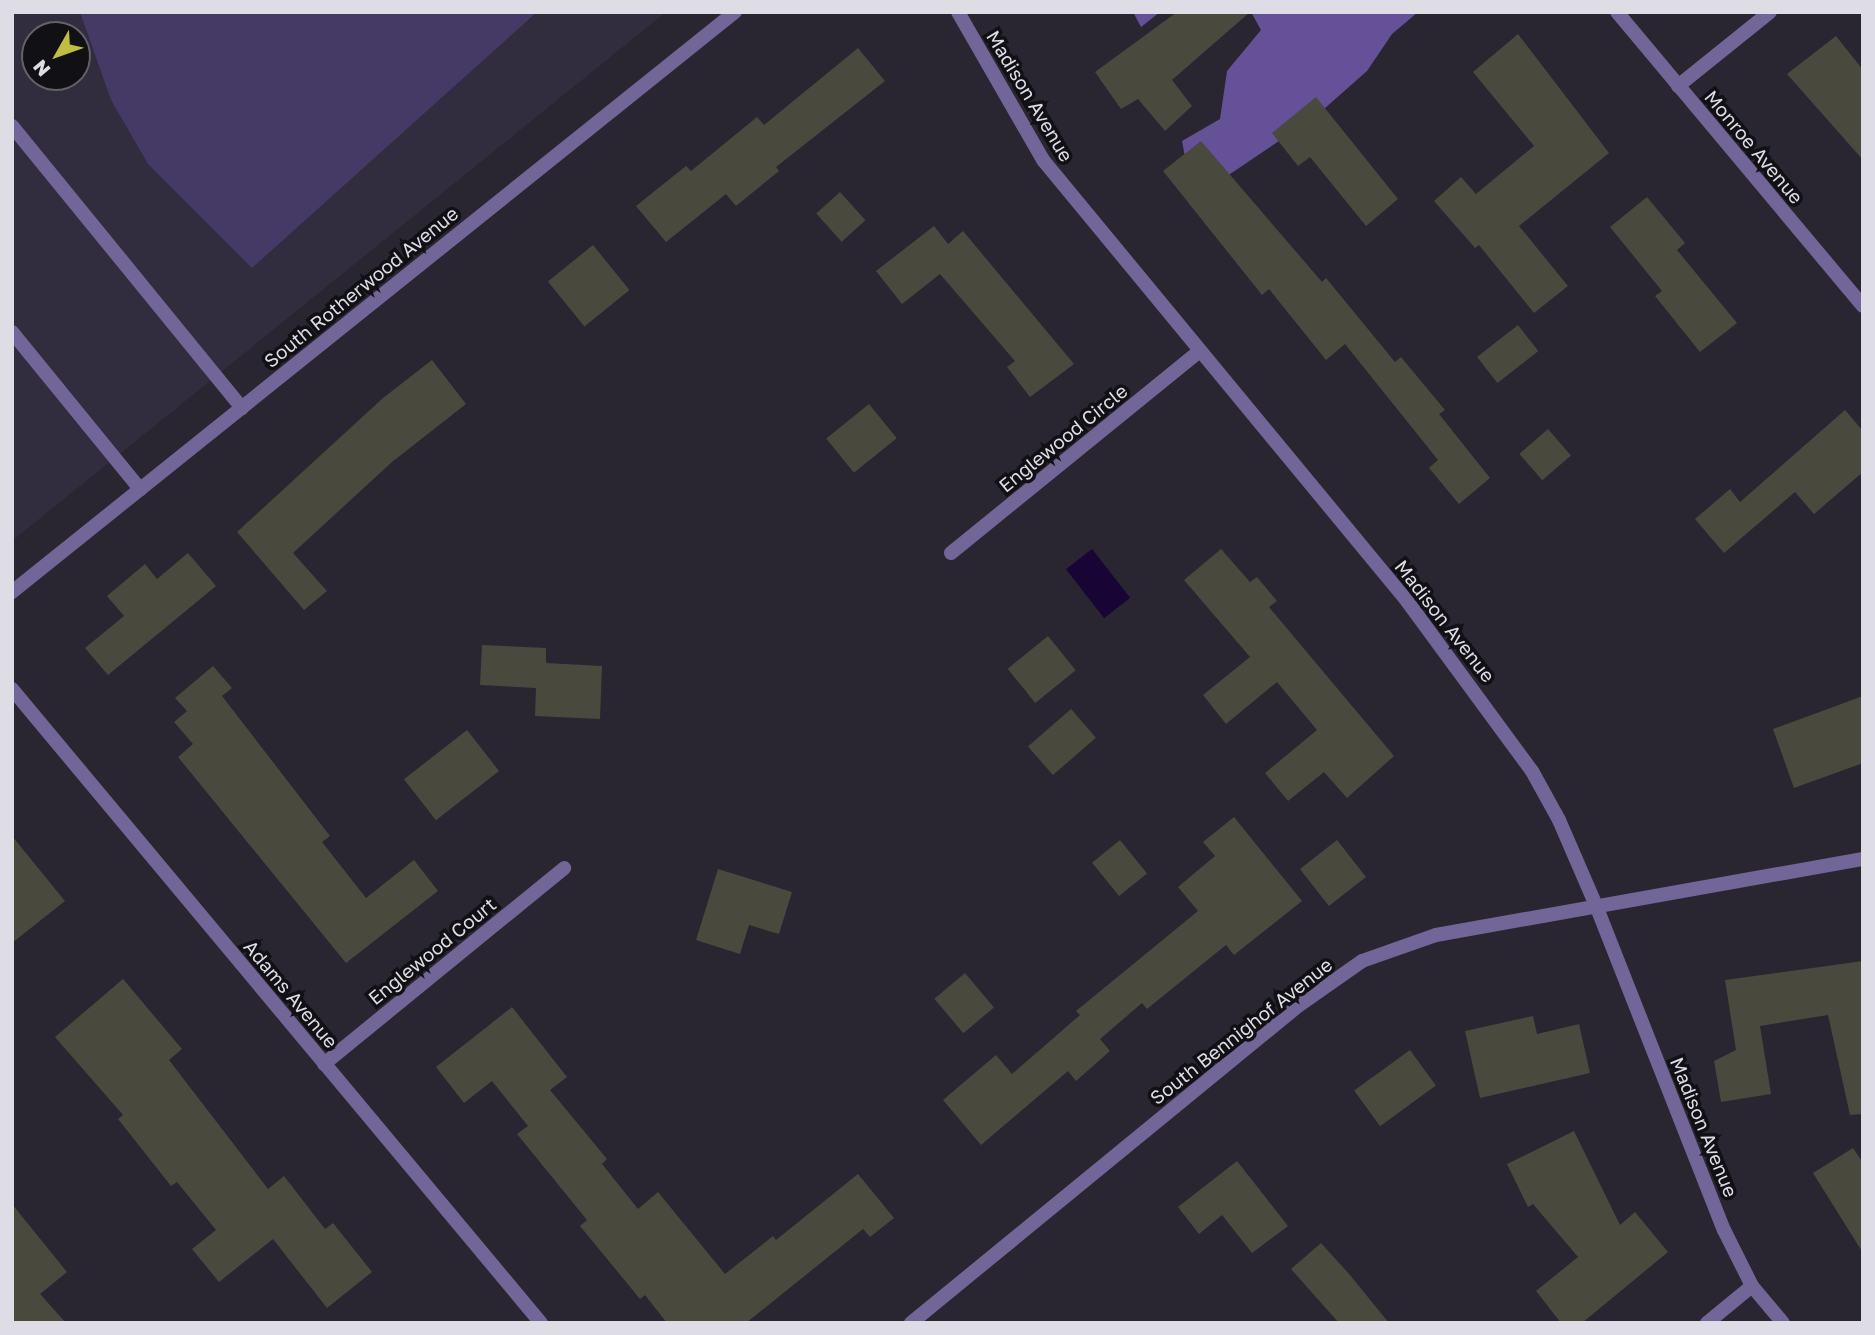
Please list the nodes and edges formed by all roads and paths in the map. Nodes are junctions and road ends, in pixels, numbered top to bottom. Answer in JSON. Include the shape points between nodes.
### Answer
{"nodes":[{"id":1,"x":734,"y":12,"type":"edge"},
{"id":2,"x":958,"y":12,"type":"edge"},
{"id":3,"x":1617,"y":12,"type":"edge"},
{"id":4,"x":1770,"y":12,"type":"edge"},
{"id":5,"x":1678,"y":86,"type":"junction"},
{"id":6,"x":12,"y":126,"type":"edge"},
{"id":7,"x":1863,"y":306,"type":"edge"},
{"id":8,"x":12,"y":332,"type":"edge"},
{"id":9,"x":1199,"y":352,"type":"junction"},
{"id":10,"x":242,"y":408,"type":"junction"},
{"id":11,"x":140,"y":489,"type":"junction"},
{"id":12,"x":951,"y":553,"type":"dead end"},
{"id":13,"x":12,"y":592,"type":"edge"},
{"id":14,"x":12,"y":689,"type":"edge"},
{"id":15,"x":1863,"y":859,"type":"edge"},
{"id":16,"x":564,"y":869,"type":"dead end"},
{"id":17,"x":1597,"y":908,"type":"junction"},
{"id":18,"x":324,"y":1064,"type":"junction"},
{"id":19,"x":1752,"y":1286,"type":"junction"},
{"id":20,"x":541,"y":1323,"type":"edge"},
{"id":21,"x":911,"y":1323,"type":"edge"},
{"id":22,"x":1707,"y":1323,"type":"edge"},
{"id":23,"x":1783,"y":1323,"type":"edge"}],
"edges":[{"from":1,"to":10,"type":"street","name":"South Rotherwood Avenue"},
{"from":2,"to":9,"type":"street","name":"Madison Avenue","via":[[1043,160]]},
{"from":3,"to":5,"type":"street","name":"Monroe Avenue"},
{"from":4,"to":5,"type":"street"},
{"from":5,"to":7,"type":"street","name":"Monroe Avenue"},
{"from":6,"to":10,"type":"street"},
{"from":8,"to":11,"type":"street"},
{"from":9,"to":12,"type":"street","name":"Englewood Circle"},
{"from":9,"to":17,"type":"street","name":"Madison Avenue","via":[[1407,601],[1505,731],[1559,820]]},
{"from":10,"to":11,"type":"street","name":"South Rotherwood Avenue"},
{"from":11,"to":13,"type":"street","name":"South Rotherwood Avenue"},
{"from":14,"to":18,"type":"street","name":"Adams Avenue"},
{"from":15,"to":17,"type":"street","name":"South Bennighof Avenue"},
{"from":16,"to":18,"type":"street","name":"Englewood Court"},
{"from":17,"to":19,"type":"street","name":"Madison Avenue","via":[[1724,1230]]},
{"from":17,"to":21,"type":"street","name":"South Bennighof Avenue","via":[[1436,935],[1362,961],[1298,1006]]},
{"from":18,"to":20,"type":"street","name":"Adams Avenue"},
{"from":19,"to":22,"type":"street"},
{"from":19,"to":23,"type":"street","name":"Madison Avenue"}]}
